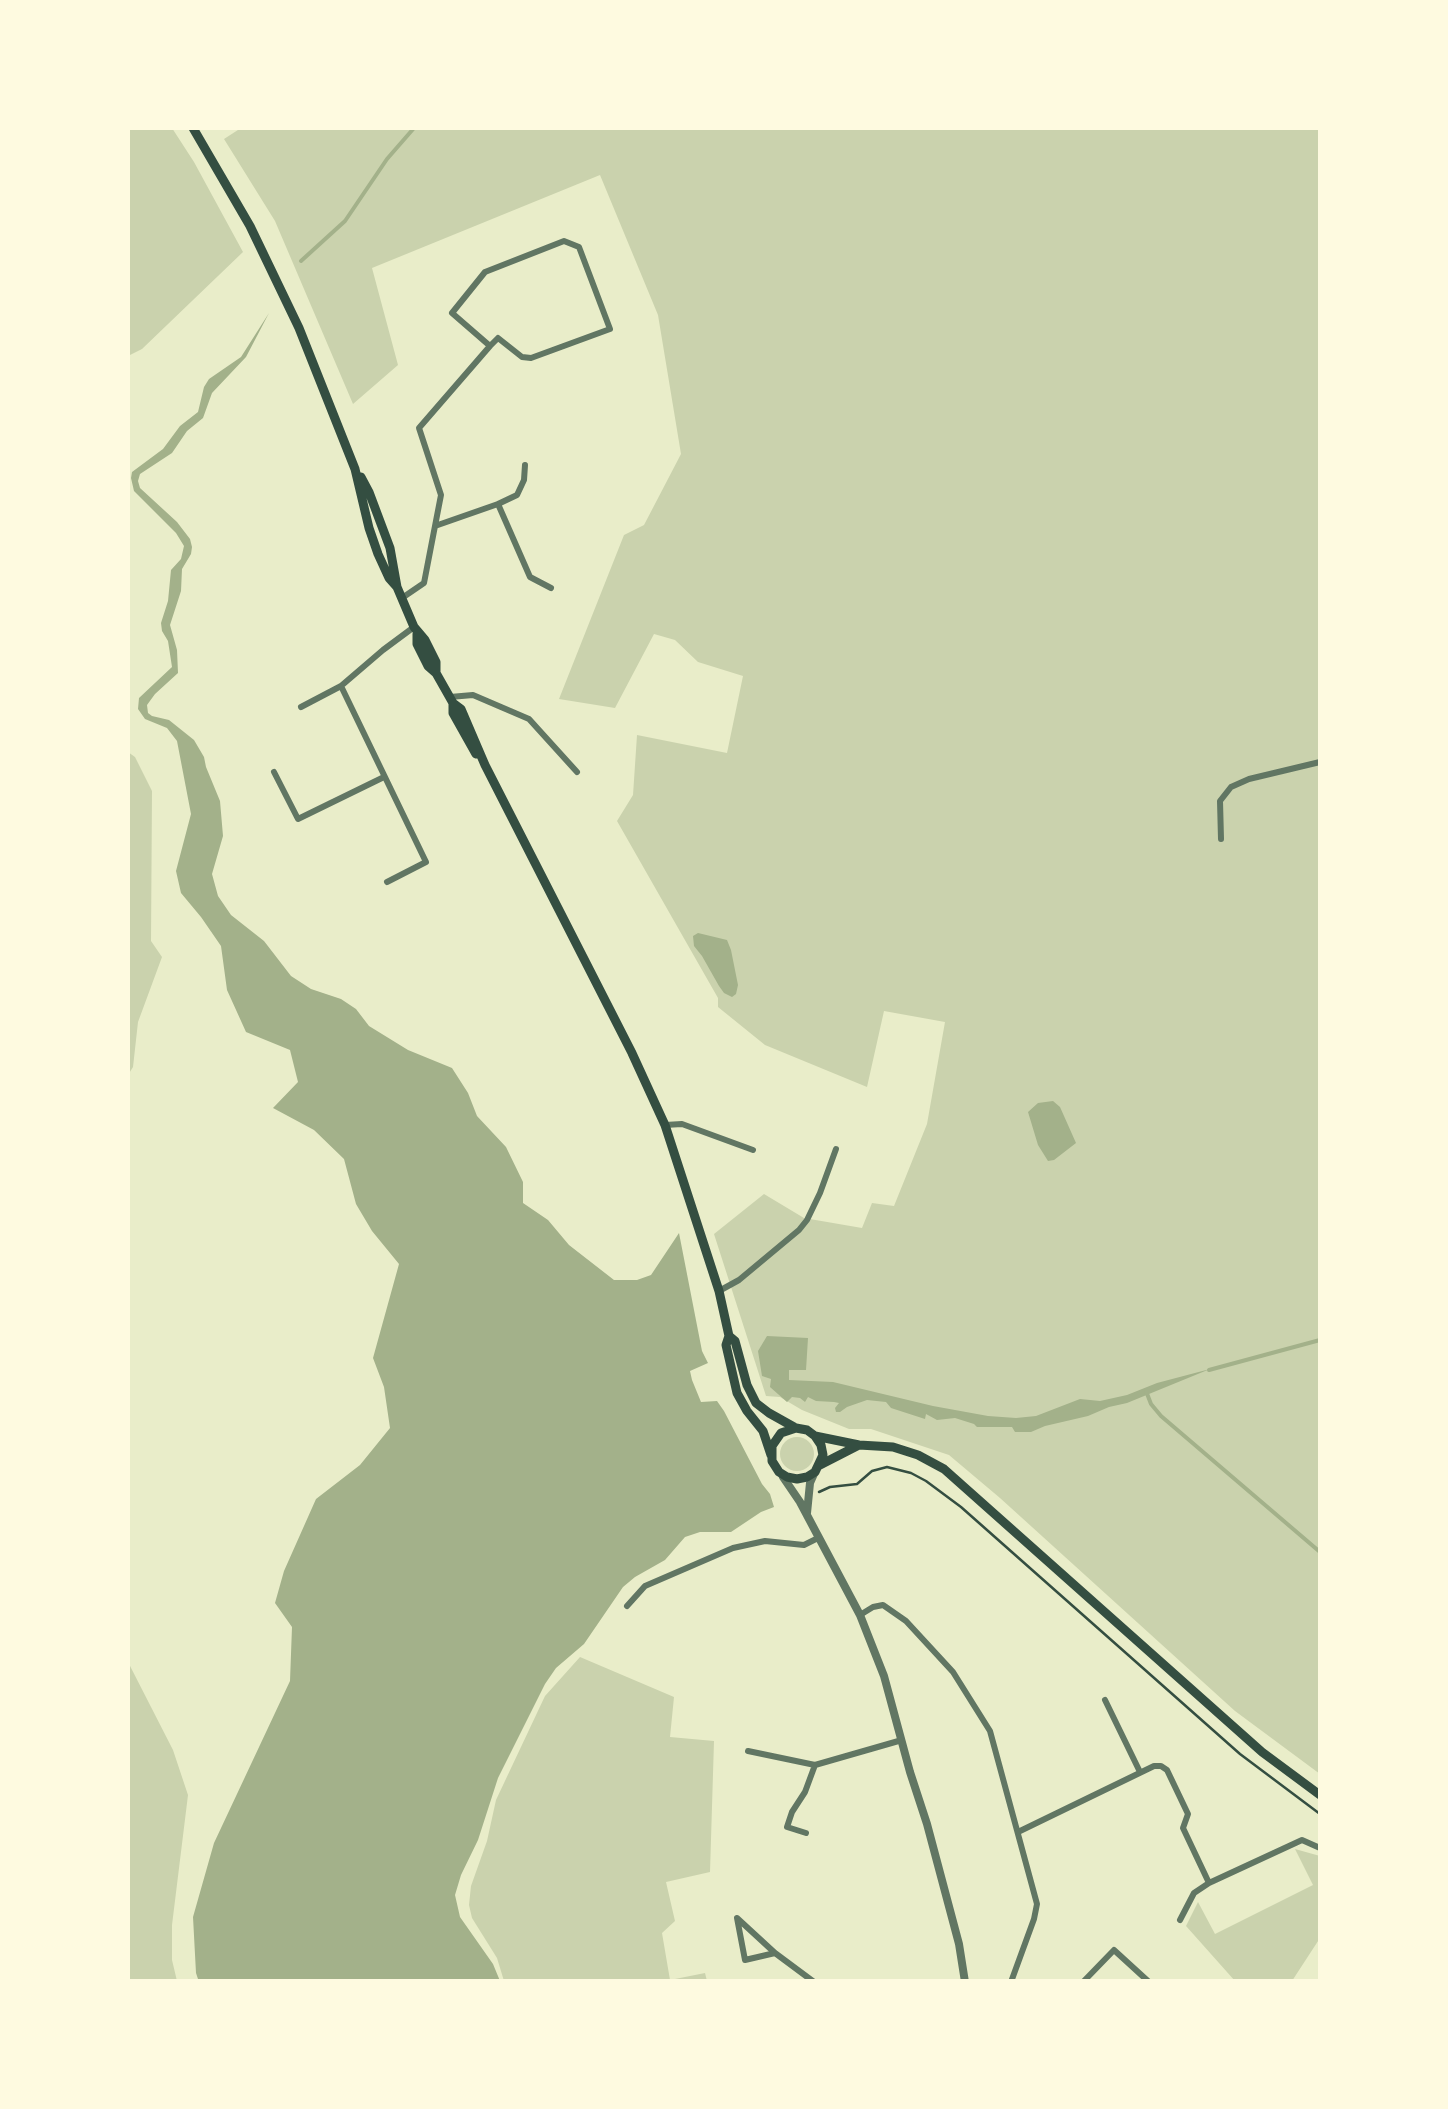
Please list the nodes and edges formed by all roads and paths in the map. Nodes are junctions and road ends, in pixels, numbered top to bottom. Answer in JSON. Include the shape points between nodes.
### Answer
{"nodes":[{"id":1,"x":194,"y":128,"type":"edge"},
{"id":2,"x":490,"y":346,"type":"junction"},
{"id":3,"x":524,"y":465,"type":"dead end"},
{"id":4,"x":498,"y":504,"type":"junction"},
{"id":5,"x":435,"y":526,"type":"junction"},
{"id":6,"x":551,"y":588,"type":"dead end"},
{"id":7,"x":402,"y":598,"type":"junction"},
{"id":8,"x":416,"y":630,"type":"junction"},
{"id":9,"x":341,"y":686,"type":"junction"},
{"id":10,"x":451,"y":700,"type":"junction"},
{"id":11,"x":301,"y":707,"type":"dead end"},
{"id":12,"x":1320,"y":762,"type":"edge"},
{"id":13,"x":274,"y":772,"type":"dead end"},
{"id":14,"x":577,"y":772,"type":"dead end"},
{"id":15,"x":384,"y":777,"type":"junction"},
{"id":16,"x":1222,"y":840,"type":"dead end"},
{"id":17,"x":387,"y":882,"type":"dead end"},
{"id":18,"x":665,"y":1125,"type":"junction"},
{"id":19,"x":836,"y":1149,"type":"dead end"},
{"id":20,"x":753,"y":1150,"type":"dead end"},
{"id":21,"x":719,"y":1290,"type":"junction"},
{"id":22,"x":729,"y":1336,"type":"junction"},
{"id":23,"x":796,"y":1428,"type":"junction"},
{"id":24,"x":815,"y":1436,"type":"junction"},
{"id":25,"x":859,"y":1445,"type":"junction"},
{"id":26,"x":771,"y":1454,"type":"junction"},
{"id":27,"x":818,"y":1468,"type":"junction"},
{"id":28,"x":779,"y":1472,"type":"junction"},
{"id":29,"x":815,"y":1494,"type":"dead end"},
{"id":30,"x":806,"y":1513,"type":"junction"},
{"id":31,"x":818,"y":1538,"type":"junction"},
{"id":32,"x":627,"y":1606,"type":"dead end"},
{"id":33,"x":860,"y":1614,"type":"junction"},
{"id":34,"x":1106,"y":1700,"type":"dead end"},
{"id":35,"x":902,"y":1740,"type":"junction"},
{"id":36,"x":748,"y":1750,"type":"dead end"},
{"id":37,"x":814,"y":1764,"type":"junction"},
{"id":38,"x":1140,"y":1772,"type":"junction"},
{"id":39,"x":1320,"y":1795,"type":"edge"},
{"id":40,"x":1320,"y":1814,"type":"edge"},
{"id":41,"x":1018,"y":1832,"type":"junction"},
{"id":42,"x":806,"y":1833,"type":"dead end"},
{"id":43,"x":1320,"y":1848,"type":"edge"},
{"id":44,"x":1209,"y":1883,"type":"junction"},
{"id":45,"x":1180,"y":1920,"type":"dead end"},
{"id":46,"x":775,"y":1953,"type":"junction"},
{"id":47,"x":814,"y":1982,"type":"edge"},
{"id":48,"x":965,"y":1982,"type":"edge"},
{"id":49,"x":1011,"y":1982,"type":"edge"},
{"id":50,"x":1083,"y":1982,"type":"edge"},
{"id":51,"x":1149,"y":1982,"type":"edge"}],
"edges":[{"from":1,"to":7,"type":"main road","via":[[290,306],[356,469],[374,541]]},
{"from":2,"to":2,"type":"street","via":[[498,338],[531,358],[610,329],[579,247],[564,241],[485,272],[452,313]]},
{"from":2,"to":5,"type":"street","via":[[419,428],[440,495]]},
{"from":3,"to":4,"type":"street","via":[[517,495]]},
{"from":4,"to":5,"type":"street"},
{"from":4,"to":6,"type":"street","via":[[530,577]]},
{"from":5,"to":7,"type":"street","via":[[424,583]]},
{"from":7,"to":8,"type":"main road"},
{"from":8,"to":9,"type":"street"},
{"from":8,"to":10,"type":"main road","via":[[417,644]]},
{"from":9,"to":11,"type":"street"},
{"from":9,"to":15,"type":"street"},
{"from":10,"to":14,"type":"street","via":[[473,695],[529,719]]},
{"from":10,"to":18,"type":"main road"},
{"from":12,"to":16,"type":"street","via":[[1231,787],[1220,801]]},
{"from":13,"to":15,"type":"street","via":[[298,818]]},
{"from":15,"to":17,"type":"street","via":[[426,862]]},
{"from":18,"to":20,"type":"street","via":[[682,1124]]},
{"from":18,"to":21,"type":"main road"},
{"from":19,"to":21,"type":"street","via":[[807,1220]]},
{"from":21,"to":22,"type":"main road"},
{"from":22,"to":23,"type":"main road","via":[[756,1402]]},
{"from":22,"to":26,"type":"main road","via":[[737,1392]]},
{"from":23,"to":24,"type":"main road"},
{"from":23,"to":26,"type":"main road","via":[[781,1433]]},
{"from":24,"to":25,"type":"main road"},
{"from":24,"to":27,"type":"main road","via":[[821,1444]]},
{"from":25,"to":27,"type":"main road"},
{"from":25,"to":39,"type":"main road","via":[[918,1454],[944,1469],[1262,1752]]},
{"from":26,"to":28,"type":"main road"},
{"from":27,"to":28,"type":"main road","via":[[807,1478]]},
{"from":27,"to":30,"type":"street"},
{"from":28,"to":30,"type":"street"},
{"from":29,"to":40,"type":"path","via":[[857,1484],[881,1468],[926,1481],[1240,1754]]},
{"from":30,"to":31,"type":"street"},
{"from":31,"to":32,"type":"street","via":[[804,1545],[764,1541],[734,1548],[645,1586]]},
{"from":31,"to":33,"type":"street"},
{"from":33,"to":35,"type":"street"},
{"from":33,"to":41,"type":"street","via":[[883,1605],[896,1613],[953,1672],[990,1731]]},
{"from":34,"to":38,"type":"street"},
{"from":35,"to":37,"type":"street"},
{"from":35,"to":48,"type":"street"},
{"from":36,"to":37,"type":"street"},
{"from":37,"to":42,"type":"street","via":[[787,1827]]},
{"from":38,"to":41,"type":"street"},
{"from":38,"to":44,"type":"street","via":[[1166,1770]]},
{"from":41,"to":49,"type":"street","via":[[1037,1904]]},
{"from":43,"to":44,"type":"street","via":[[1302,1840]]},
{"from":44,"to":45,"type":"street","via":[[1194,1893]]},
{"from":46,"to":46,"type":"street","via":[[762,1942],[737,1918],[745,1960]]},
{"from":46,"to":47,"type":"street"},
{"from":50,"to":51,"type":"street","via":[[1114,1950]]}]}
